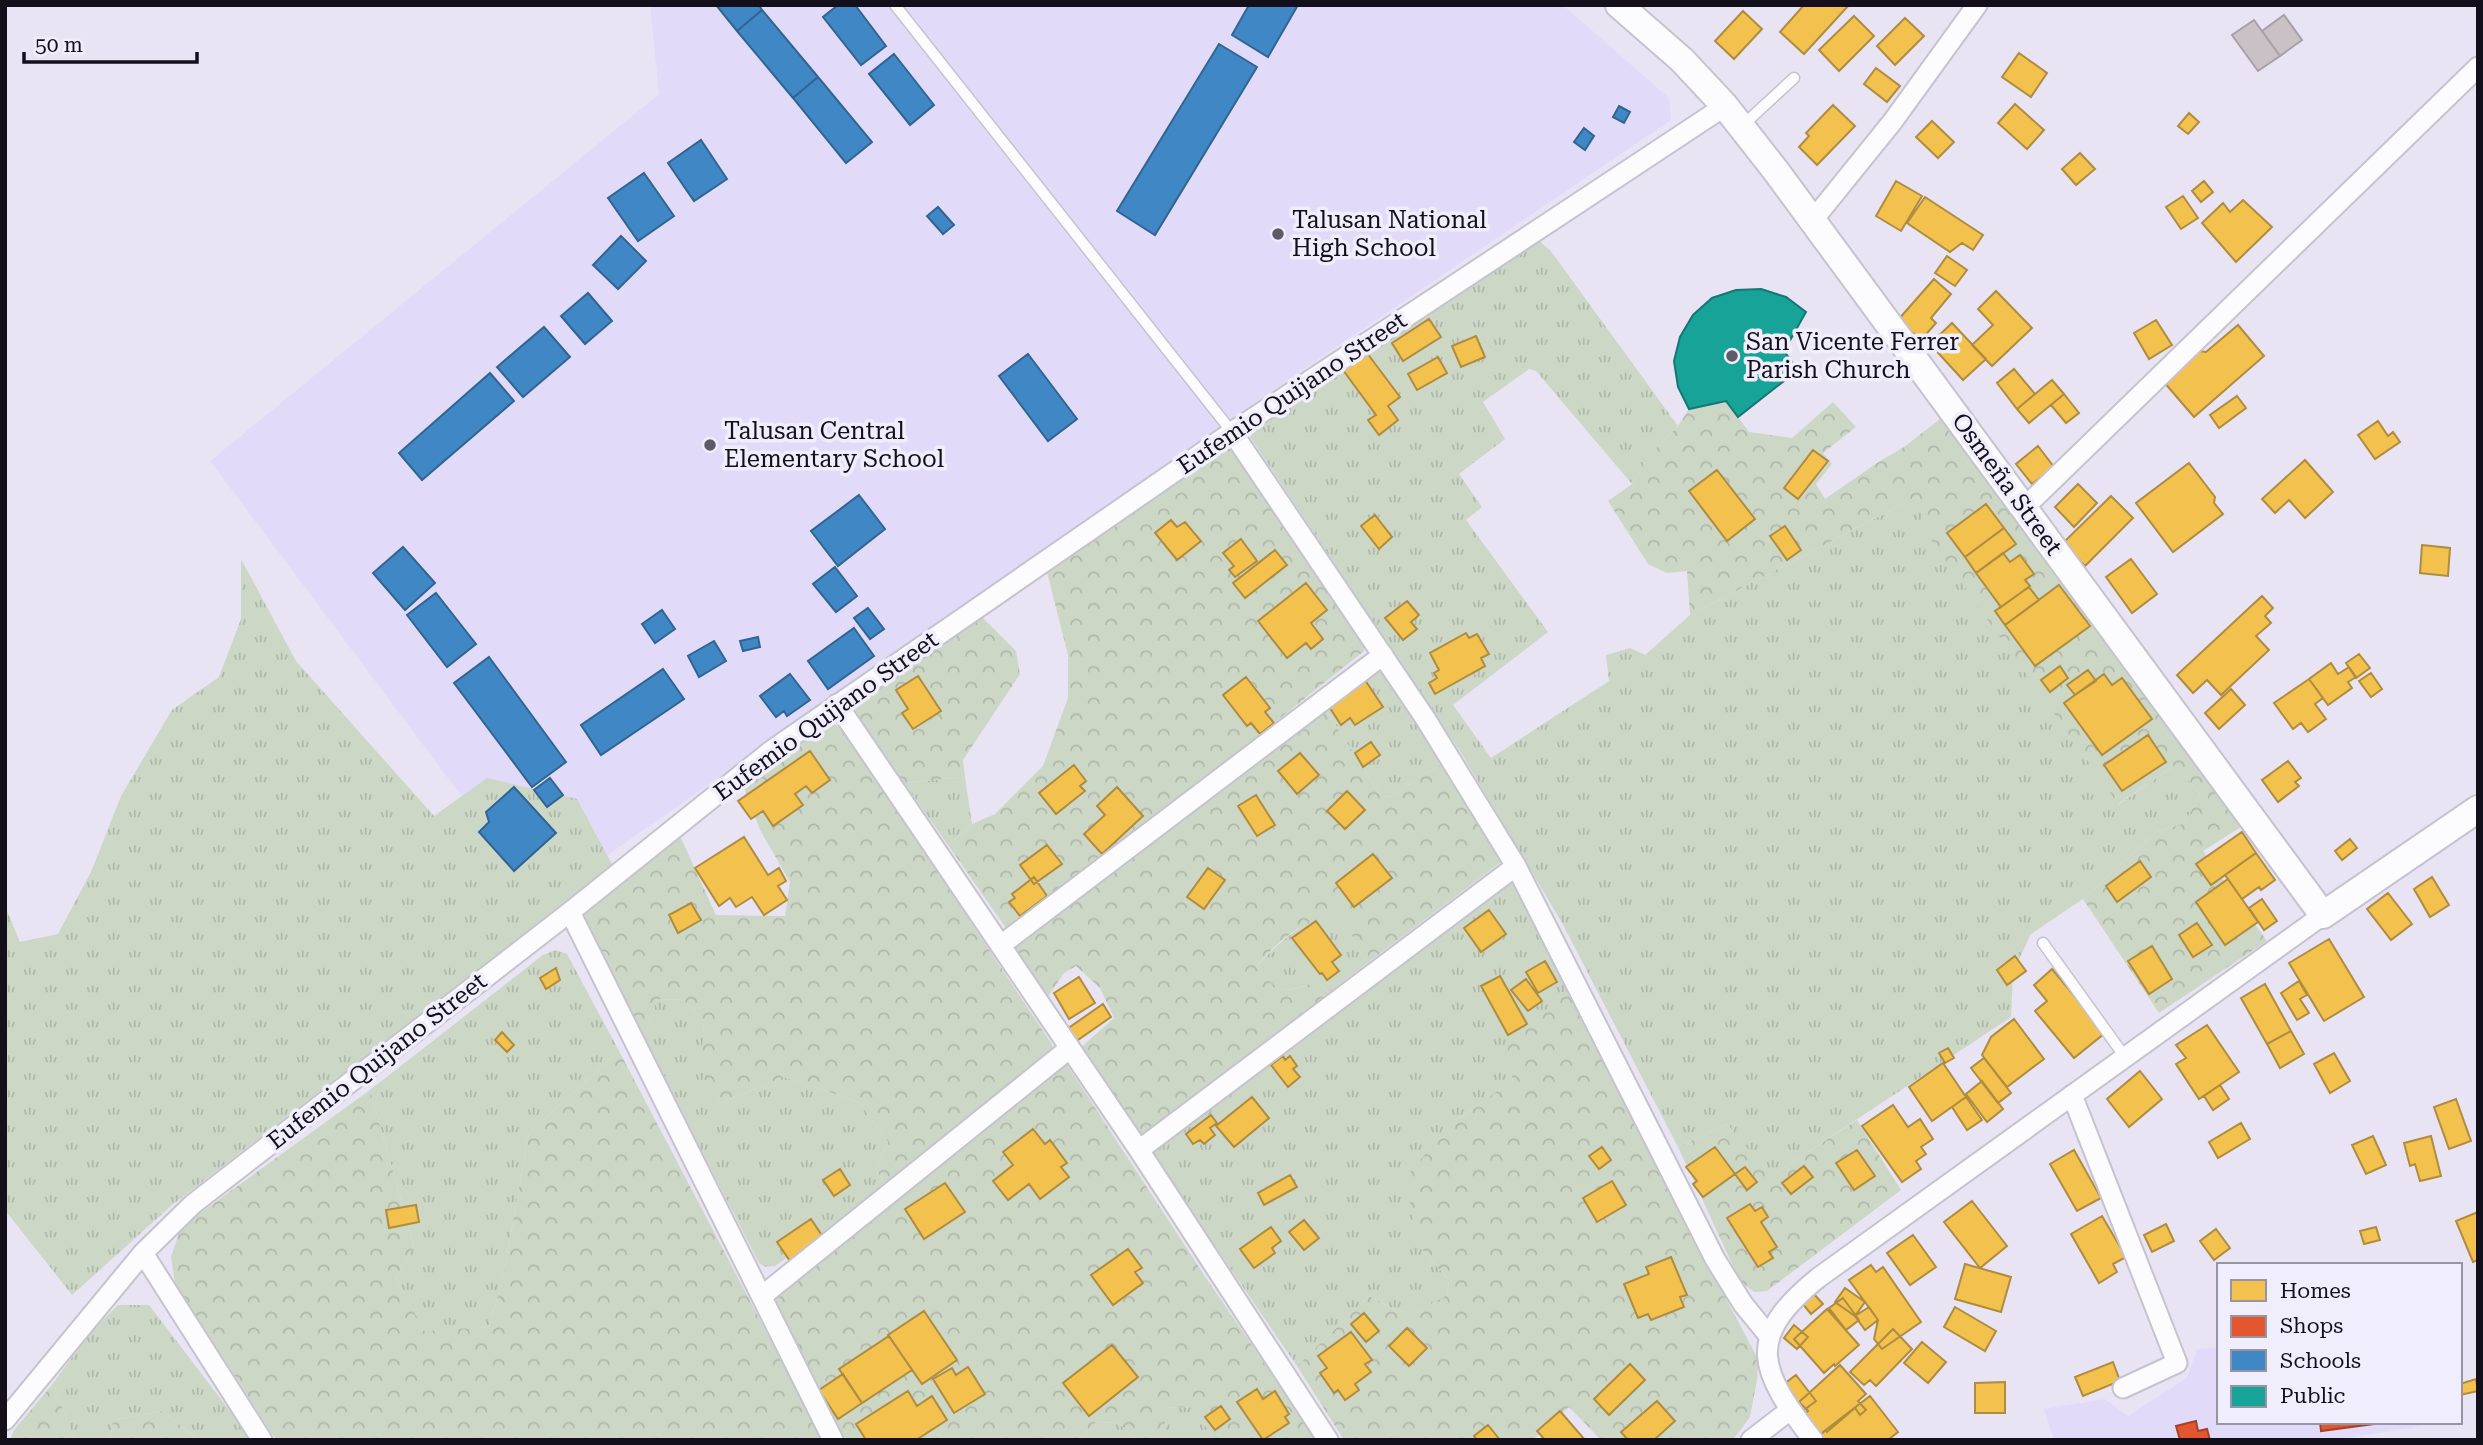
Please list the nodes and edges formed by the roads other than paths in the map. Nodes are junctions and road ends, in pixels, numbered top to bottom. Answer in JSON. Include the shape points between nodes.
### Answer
{"nodes":[{"id":1,"x":895,"y":5,"type":"edge"},
{"id":2,"x":1619,"y":5,"type":"edge"},
{"id":3,"x":1977,"y":5,"type":"edge"},
{"id":4,"x":2478,"y":66,"type":"edge"},
{"id":5,"x":1794,"y":78,"type":"dead end"},
{"id":6,"x":1725,"y":106,"type":"junction"},
{"id":7,"x":1741,"y":127,"type":"junction"},
{"id":8,"x":1813,"y":220,"type":"junction"},
{"id":9,"x":1233,"y":432,"type":"junction"},
{"id":10,"x":2024,"y":508,"type":"junction"},
{"id":11,"x":1383,"y":655,"type":"junction"},
{"id":12,"x":837,"y":704,"type":"junction"},
{"id":13,"x":2478,"y":809,"type":"edge"},
{"id":14,"x":1516,"y":866,"type":"junction"},
{"id":15,"x":570,"y":912,"type":"junction"},
{"id":16,"x":2323,"y":915,"type":"junction"},
{"id":17,"x":2043,"y":943,"type":"dead end"},
{"id":18,"x":1000,"y":946,"type":"junction"},
{"id":19,"x":1070,"y":1048,"type":"junction"},
{"id":20,"x":2125,"y":1057,"type":"junction"},
{"id":21,"x":2072,"y":1095,"type":"junction"},
{"id":22,"x":1139,"y":1150,"type":"junction"},
{"id":23,"x":143,"y":1253,"type":"junction"},
{"id":24,"x":762,"y":1296,"type":"junction"},
{"id":25,"x":1769,"y":1336,"type":"junction"},
{"id":26,"x":2123,"y":1388,"type":"dead end"},
{"id":27,"x":1790,"y":1410,"type":"junction"},
{"id":28,"x":5,"y":1420,"type":"edge"},
{"id":29,"x":262,"y":1440,"type":"edge"},
{"id":30,"x":834,"y":1440,"type":"edge"},
{"id":31,"x":1328,"y":1440,"type":"edge"},
{"id":32,"x":1751,"y":1440,"type":"edge"},
{"id":33,"x":1813,"y":1440,"type":"edge"}],
"edges":[{"from":1,"to":9,"type":"lane"},
{"from":2,"to":6,"type":"main road","name":"Osmeña Street","via":[[1682,60]]},
{"from":3,"to":8,"type":"street","via":[[1893,121]]},
{"from":4,"to":10,"type":"street"},
{"from":5,"to":7,"type":"lane"},
{"from":6,"to":7,"type":"main road","name":"Osmeña Street"},
{"from":6,"to":9,"type":"street","name":"Eufemio Quijano Street"},
{"from":7,"to":8,"type":"main road","name":"Osmeña Street"},
{"from":8,"to":10,"type":"main road","name":"Osmeña Street"},
{"from":9,"to":11,"type":"street"},
{"from":9,"to":12,"type":"street","name":"Eufemio Quijano Street"},
{"from":10,"to":16,"type":"main road","name":"Osmeña Street"},
{"from":11,"to":14,"type":"street"},
{"from":11,"to":18,"type":"street"},
{"from":12,"to":15,"type":"street","name":"Eufemio Quijano Street","via":[[772,750]]},
{"from":12,"to":18,"type":"street"},
{"from":13,"to":16,"type":"main road"},
{"from":14,"to":22,"type":"street"},
{"from":14,"to":25,"type":"street","via":[[1715,1259]]},
{"from":15,"to":23,"type":"street","name":"Eufemio Quijano Street","via":[[193,1204]]},
{"from":15,"to":24,"type":"street"},
{"from":16,"to":20,"type":"street"},
{"from":17,"to":20,"type":"lane"},
{"from":18,"to":19,"type":"street"},
{"from":19,"to":22,"type":"street"},
{"from":19,"to":24,"type":"street"},
{"from":20,"to":21,"type":"street"},
{"from":21,"to":25,"type":"street","via":[[1818,1278],[1787,1304]]},
{"from":21,"to":26,"type":"street","via":[[2177,1363]]},
{"from":22,"to":31,"type":"street"},
{"from":23,"to":28,"type":"street","name":"Eufemio Quijano Street"},
{"from":23,"to":29,"type":"street"},
{"from":24,"to":30,"type":"street"},
{"from":25,"to":27,"type":"street","via":[[1772,1380]]},
{"from":27,"to":32,"type":"street"},
{"from":27,"to":33,"type":"street"}]}
